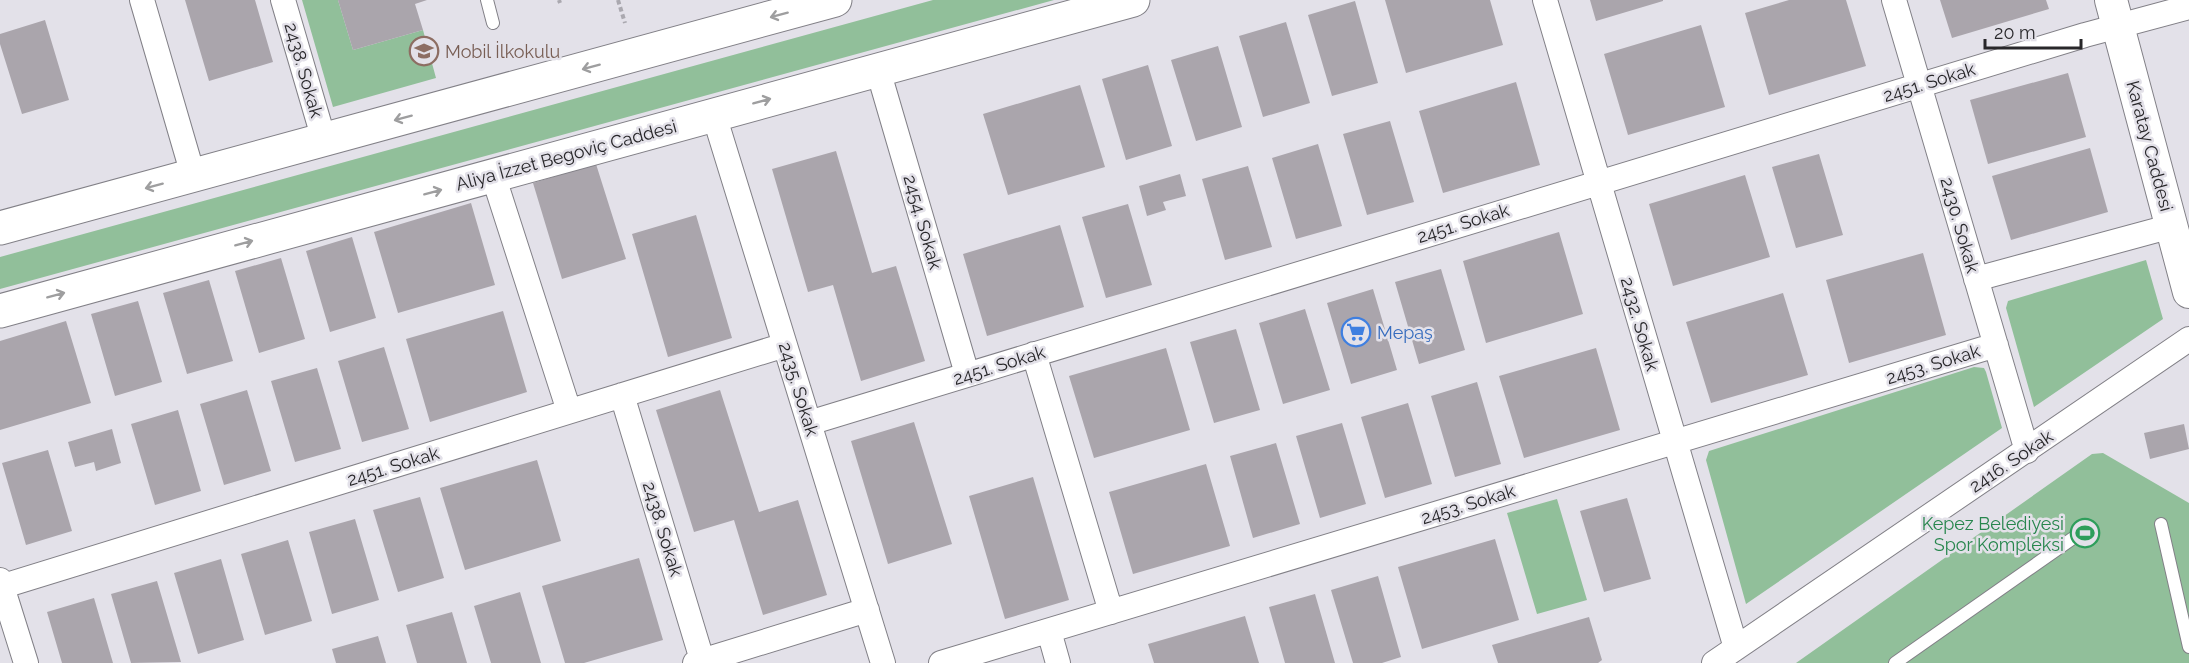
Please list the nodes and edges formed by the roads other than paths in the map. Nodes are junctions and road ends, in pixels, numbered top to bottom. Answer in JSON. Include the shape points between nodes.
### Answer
{"nodes":[{"id":1,"x":142,"y":0,"type":"edge"},
{"id":2,"x":283,"y":0,"type":"edge"},
{"id":3,"x":487,"y":0,"type":"edge"},
{"id":4,"x":835,"y":0,"type":"edge"},
{"id":5,"x":1133,"y":0,"type":"edge"},
{"id":6,"x":1545,"y":0,"type":"edge"},
{"id":7,"x":1894,"y":0,"type":"edge"},
{"id":8,"x":2189,"y":7,"type":"edge"},
{"id":9,"x":2115,"y":13,"type":"edge"},
{"id":10,"x":493,"y":23,"type":"dead end"},
{"id":11,"x":878,"y":70,"type":"junction"},
{"id":12,"x":1919,"y":85,"type":"junction"},
{"id":13,"x":714,"y":115,"type":"junction"},
{"id":14,"x":324,"y":140,"type":"junction"},
{"id":15,"x":193,"y":175,"type":"junction"},
{"id":16,"x":494,"y":175,"type":"junction"},
{"id":17,"x":1599,"y":182,"type":"junction"},
{"id":18,"x":2172,"y":225,"type":"junction"},
{"id":19,"x":0,"y":228,"type":"edge"},
{"id":20,"x":1976,"y":279,"type":"junction"},
{"id":21,"x":2189,"y":291,"type":"edge"},
{"id":22,"x":0,"y":310,"type":"edge"},
{"id":23,"x":2189,"y":339,"type":"edge"},
{"id":24,"x":785,"y":345,"type":"junction"},
{"id":25,"x":1995,"y":345,"type":"junction"},
{"id":26,"x":1034,"y":354,"type":"junction"},
{"id":27,"x":967,"y":374,"type":"junction"},
{"id":28,"x":622,"y":395,"type":"junction"},
{"id":29,"x":569,"y":411,"type":"junction"},
{"id":30,"x":809,"y":423,"type":"junction"},
{"id":31,"x":1675,"y":442,"type":"junction"},
{"id":32,"x":2027,"y":451,"type":"junction"},
{"id":33,"x":2161,"y":524,"type":"dead end"},
{"id":34,"x":2085,"y":529,"type":"dead end"},
{"id":35,"x":1,"y":585,"type":"edge"},
{"id":36,"x":867,"y":610,"type":"junction"},
{"id":37,"x":1111,"y":612,"type":"junction"},
{"id":38,"x":1049,"y":631,"type":"junction"},
{"id":39,"x":2189,"y":647,"type":"edge"},
{"id":40,"x":1736,"y":648,"type":"junction"},
{"id":41,"x":700,"y":662,"type":"edge"},
{"id":42,"x":26,"y":663,"type":"edge"},
{"id":43,"x":883,"y":663,"type":"edge"},
{"id":44,"x":941,"y":663,"type":"edge"},
{"id":45,"x":1058,"y":663,"type":"edge"},
{"id":46,"x":1714,"y":663,"type":"edge"},
{"id":47,"x":1895,"y":663,"type":"edge"}],
"edges":[{"from":1,"to":15,"type":"street"},
{"from":2,"to":14,"type":"street","name":"2438. Sokak"},
{"from":3,"to":10,"type":"lane"},
{"from":4,"to":14,"type":"main road","one_way":true},
{"from":5,"to":11,"type":"main road","name":"Aliya İzzet Begoviç Caddesi"},
{"from":6,"to":17,"type":"street","name":"2432. Sokak"},
{"from":7,"to":12,"type":"street","name":"2430. Sokak"},
{"from":8,"to":9,"type":"street","name":"2451. Sokak"},
{"from":9,"to":12,"type":"street","name":"2451. Sokak"},
{"from":9,"to":18,"type":"street","name":"Karatay Caddesi"},
{"from":13,"to":11,"type":"main road","name":"Aliya İzzet Begoviç Caddesi","one_way":true},
{"from":11,"to":27,"type":"street","name":"2454. Sokak"},
{"from":12,"to":17,"type":"street","name":"2451. Sokak"},
{"from":12,"to":20,"type":"street","name":"2430. Sokak"},
{"from":13,"to":16,"type":"main road","name":"Aliya İzzet Begoviç Caddesi"},
{"from":13,"to":24,"type":"street","name":"2435. Sokak"},
{"from":14,"to":15,"type":"main road"},
{"from":15,"to":19,"type":"main road","one_way":true},
{"from":22,"to":16,"type":"main road","name":"Aliya İzzet Begoviç Caddesi","one_way":true},
{"from":16,"to":29,"type":"street"},
{"from":17,"to":26,"type":"street","name":"2451. Sokak"},
{"from":17,"to":31,"type":"street","name":"2432. Sokak"},
{"from":18,"to":20,"type":"street"},
{"from":18,"to":21,"type":"street","name":"Karatay Caddesi"},
{"from":20,"to":25,"type":"street","name":"2430. Sokak"},
{"from":23,"to":32,"type":"street","name":"2416. Sokak"},
{"from":24,"to":28,"type":"street","name":"2451. Sokak"},
{"from":24,"to":30,"type":"street","name":"2435. Sokak"},
{"from":25,"to":31,"type":"street","name":"2453. Sokak"},
{"from":25,"to":32,"type":"street","name":"2430. Sokak"},
{"from":26,"to":27,"type":"street","name":"2451. Sokak"},
{"from":26,"to":37,"type":"street"},
{"from":27,"to":30,"type":"street","name":"2451. Sokak"},
{"from":28,"to":29,"type":"street","name":"2451. Sokak"},
{"from":28,"to":41,"type":"street","name":"2438. Sokak"},
{"from":29,"to":35,"type":"street","name":"2451. Sokak"},
{"from":30,"to":36,"type":"street","name":"2435. Sokak"},
{"from":31,"to":37,"type":"street","name":"2453. Sokak"},
{"from":31,"to":40,"type":"street","name":"2432. Sokak"},
{"from":32,"to":40,"type":"street","name":"2416. Sokak"},
{"from":33,"to":39,"type":"lane"},
{"from":34,"to":47,"type":"lane"},
{"from":35,"to":42,"type":"street"},
{"from":36,"to":41,"type":"street"},
{"from":36,"to":43,"type":"street","name":"2435. Sokak"},
{"from":37,"to":38,"type":"street","name":"2453. Sokak"},
{"from":38,"to":44,"type":"street","name":"2453. Sokak"},
{"from":38,"to":45,"type":"street"},
{"from":40,"to":46,"type":"street","name":"2416. Sokak"}]}
